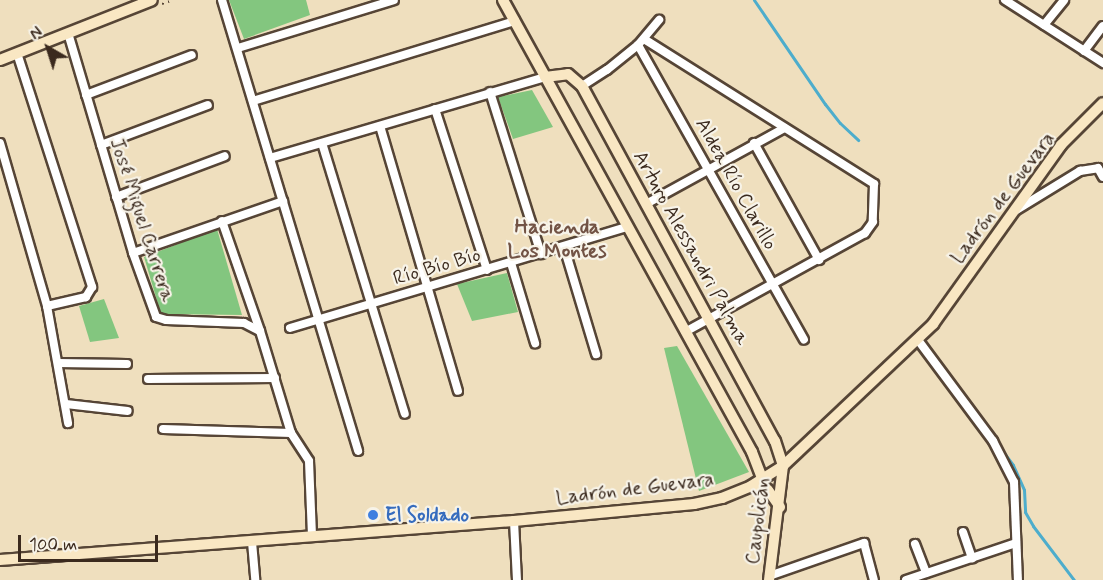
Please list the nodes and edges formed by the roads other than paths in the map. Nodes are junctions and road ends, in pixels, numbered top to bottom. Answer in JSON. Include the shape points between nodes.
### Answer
{"nodes":[{"id":1,"x":152,"y":0,"type":"edge"},
{"id":2,"x":222,"y":0,"type":"edge"},
{"id":3,"x":394,"y":0,"type":"edge"},
{"id":4,"x":503,"y":0,"type":"edge"},
{"id":5,"x":1005,"y":0,"type":"edge"},
{"id":6,"x":1064,"y":0,"type":"edge"},
{"id":7,"x":659,"y":20,"type":"dead end"},
{"id":8,"x":515,"y":21,"type":"junction"},
{"id":9,"x":1044,"y":25,"type":"junction"},
{"id":10,"x":1103,"y":26,"type":"edge"},
{"id":11,"x":68,"y":33,"type":"junction"},
{"id":12,"x":641,"y":42,"type":"junction"},
{"id":13,"x":238,"y":48,"type":"junction"},
{"id":14,"x":1084,"y":51,"type":"junction"},
{"id":15,"x":17,"y":53,"type":"junction"},
{"id":16,"x":192,"y":55,"type":"dead end"},
{"id":17,"x":0,"y":60,"type":"edge"},
{"id":18,"x":1103,"y":63,"type":"edge"},
{"id":19,"x":545,"y":77,"type":"junction"},
{"id":20,"x":582,"y":86,"type":"junction"},
{"id":21,"x":490,"y":92,"type":"junction"},
{"id":22,"x":87,"y":95,"type":"junction"},
{"id":23,"x":254,"y":101,"type":"junction"},
{"id":24,"x":1103,"y":103,"type":"edge"},
{"id":25,"x":208,"y":105,"type":"dead end"},
{"id":26,"x":435,"y":109,"type":"junction"},
{"id":27,"x":380,"y":126,"type":"junction"},
{"id":28,"x":784,"y":128,"type":"junction"},
{"id":29,"x":0,"y":143,"type":"edge"},
{"id":30,"x":322,"y":143,"type":"junction"},
{"id":31,"x":754,"y":143,"type":"junction"},
{"id":32,"x":101,"y":145,"type":"junction"},
{"id":33,"x":225,"y":156,"type":"dead end"},
{"id":34,"x":270,"y":158,"type":"junction"},
{"id":35,"x":709,"y":168,"type":"junction"},
{"id":36,"x":1103,"y":177,"type":"edge"},
{"id":37,"x":116,"y":197,"type":"junction"},
{"id":38,"x":283,"y":201,"type":"junction"},
{"id":39,"x":646,"y":204,"type":"junction"},
{"id":40,"x":1012,"y":213,"type":"junction"},
{"id":41,"x":222,"y":221,"type":"junction"},
{"id":42,"x":626,"y":227,"type":"junction"},
{"id":43,"x":564,"y":247,"type":"junction"},
{"id":44,"x":133,"y":253,"type":"junction"},
{"id":45,"x":541,"y":254,"type":"junction"},
{"id":46,"x":819,"y":260,"type":"junction"},
{"id":47,"x":511,"y":262,"type":"junction"},
{"id":48,"x":487,"y":270,"type":"junction"},
{"id":49,"x":773,"y":283,"type":"junction"},
{"id":50,"x":427,"y":287,"type":"junction"},
{"id":51,"x":371,"y":304,"type":"junction"},
{"id":52,"x":47,"y":306,"type":"junction"},
{"id":53,"x":710,"y":318,"type":"junction"},
{"id":54,"x":318,"y":320,"type":"junction"},
{"id":55,"x":290,"y":328,"type":"dead end"},
{"id":56,"x":260,"y":331,"type":"junction"},
{"id":57,"x":686,"y":332,"type":"junction"},
{"id":58,"x":804,"y":340,"type":"dead end"},
{"id":59,"x":918,"y":340,"type":"junction"},
{"id":60,"x":535,"y":343,"type":"dead end"},
{"id":61,"x":596,"y":354,"type":"dead end"},
{"id":62,"x":58,"y":363,"type":"junction"},
{"id":63,"x":127,"y":364,"type":"dead end"},
{"id":64,"x":275,"y":378,"type":"junction"},
{"id":65,"x":148,"y":379,"type":"dead end"},
{"id":66,"x":458,"y":391,"type":"dead end"},
{"id":67,"x":66,"y":404,"type":"junction"},
{"id":68,"x":128,"y":411,"type":"dead end"},
{"id":69,"x":405,"y":414,"type":"dead end"},
{"id":70,"x":68,"y":423,"type":"dead end"},
{"id":71,"x":163,"y":429,"type":"dead end"},
{"id":72,"x":291,"y":433,"type":"junction"},
{"id":73,"x":358,"y":451,"type":"dead end"},
{"id":74,"x":783,"y":466,"type":"junction"},
{"id":75,"x":763,"y":480,"type":"junction"},
{"id":76,"x":751,"y":486,"type":"junction"},
{"id":77,"x":780,"y":507,"type":"junction"},
{"id":78,"x":514,"y":520,"type":"junction"},
{"id":79,"x":963,"y":532,"type":"dead end"},
{"id":80,"x":312,"y":535,"type":"junction"},
{"id":81,"x":252,"y":542,"type":"junction"},
{"id":82,"x":1016,"y":543,"type":"junction"},
{"id":83,"x":915,"y":544,"type":"dead end"},
{"id":84,"x":972,"y":558,"type":"junction"},
{"id":85,"x":0,"y":560,"type":"edge"},
{"id":86,"x":926,"y":573,"type":"junction"},
{"id":87,"x":769,"y":578,"type":"edge"},
{"id":88,"x":255,"y":580,"type":"edge"},
{"id":89,"x":517,"y":580,"type":"edge"},
{"id":90,"x":874,"y":580,"type":"edge"},
{"id":91,"x":906,"y":580,"type":"edge"},
{"id":92,"x":1018,"y":580,"type":"edge"}],
"edges":[{"from":1,"to":11,"type":"street"},
{"from":2,"to":13,"type":"street"},
{"from":3,"to":13,"type":"street"},
{"from":4,"to":8,"type":"street"},
{"from":5,"to":9,"type":"street"},
{"from":6,"to":9,"type":"street"},
{"from":7,"to":12,"type":"street"},
{"from":8,"to":19,"type":"street"},
{"from":8,"to":23,"type":"street"},
{"from":9,"to":14,"type":"street"},
{"from":10,"to":14,"type":"street"},
{"from":11,"to":15,"type":"street"},
{"from":11,"to":22,"type":"street","name":"José Miguel Carrera"},
{"from":12,"to":20,"type":"street"},
{"from":12,"to":28,"type":"street"},
{"from":12,"to":35,"type":"street","name":"Aldea Río Clarillo"},
{"from":13,"to":23,"type":"street"},
{"from":14,"to":18,"type":"street"},
{"from":15,"to":17,"type":"street"},
{"from":15,"to":52,"type":"street","via":[[92,287],[86,297]]},
{"from":16,"to":22,"type":"street"},
{"from":19,"to":20,"type":"street","via":[[568,74]]},
{"from":19,"to":21,"type":"street"},
{"from":19,"to":42,"type":"street"},
{"from":20,"to":39,"type":"street","name":"Arturo Alessandri Palma"},
{"from":21,"to":26,"type":"street"},
{"from":21,"to":45,"type":"street"},
{"from":22,"to":32,"type":"street","name":"José Miguel Carrera"},
{"from":23,"to":34,"type":"street"},
{"from":24,"to":40,"type":"street","name":"Ladrón de Guevara","via":[[1062,145]]},
{"from":25,"to":32,"type":"street"},
{"from":26,"to":27,"type":"street"},
{"from":26,"to":48,"type":"street"},
{"from":27,"to":30,"type":"street"},
{"from":27,"to":50,"type":"street"},
{"from":28,"to":31,"type":"street"},
{"from":28,"to":46,"type":"street","via":[[874,184],[873,222],[869,230]]},
{"from":29,"to":52,"type":"street"},
{"from":30,"to":34,"type":"street"},
{"from":30,"to":51,"type":"street"},
{"from":31,"to":35,"type":"street"},
{"from":31,"to":46,"type":"street"},
{"from":32,"to":37,"type":"street","name":"José Miguel Carrera"},
{"from":33,"to":37,"type":"street"},
{"from":34,"to":38,"type":"street"},
{"from":35,"to":39,"type":"street"},
{"from":35,"to":49,"type":"street","name":"Aldea Río Clarillo"},
{"from":36,"to":40,"type":"street","via":[[1098,168],[1080,171]]},
{"from":37,"to":44,"type":"street","name":"José Miguel Carrera"},
{"from":38,"to":41,"type":"street"},
{"from":38,"to":54,"type":"street"},
{"from":39,"to":53,"type":"street","name":"Arturo Alessandri Palma"},
{"from":40,"to":59,"type":"street","name":"Ladrón de Guevara"},
{"from":41,"to":44,"type":"street"},
{"from":41,"to":56,"type":"street"},
{"from":42,"to":43,"type":"street","name":"Río Bío Bío"},
{"from":42,"to":57,"type":"street"},
{"from":43,"to":45,"type":"street","name":"Río Bío Bío"},
{"from":43,"to":61,"type":"street"},
{"from":44,"to":56,"type":"street","name":"José Miguel Carrera","via":[[156,317],[244,323]]},
{"from":45,"to":47,"type":"street","name":"Río Bío Bío"},
{"from":46,"to":49,"type":"street"},
{"from":47,"to":48,"type":"street","name":"Río Bío Bío"},
{"from":47,"to":60,"type":"street"},
{"from":48,"to":50,"type":"street","name":"Río Bío Bío"},
{"from":49,"to":53,"type":"street"},
{"from":49,"to":58,"type":"street","name":"Aldea Río Clarillo"},
{"from":50,"to":51,"type":"street","name":"Río Bío Bío"},
{"from":50,"to":66,"type":"street"},
{"from":51,"to":54,"type":"street","name":"Río Bío Bío"},
{"from":51,"to":69,"type":"street"},
{"from":52,"to":62,"type":"street"},
{"from":53,"to":57,"type":"street"},
{"from":53,"to":74,"type":"street","name":"Arturo Alessandri Palma","via":[[768,425]]},
{"from":54,"to":55,"type":"street","name":"Río Bío Bío"},
{"from":54,"to":73,"type":"street"},
{"from":56,"to":64,"type":"street"},
{"from":57,"to":75,"type":"street","via":[[752,452]]},
{"from":59,"to":74,"type":"street","name":"Ladrón de Guevara"},
{"from":59,"to":82,"type":"street","via":[[1005,462],[1014,482]]},
{"from":62,"to":63,"type":"street"},
{"from":62,"to":67,"type":"street"},
{"from":64,"to":65,"type":"street"},
{"from":64,"to":72,"type":"street"},
{"from":67,"to":68,"type":"street"},
{"from":67,"to":70,"type":"street"},
{"from":71,"to":72,"type":"street"},
{"from":72,"to":80,"type":"street","via":[[309,461]]},
{"from":74,"to":75,"type":"street","name":"Ladrón de Guevara"},
{"from":74,"to":77,"type":"street","name":"Caupolicán"},
{"from":75,"to":76,"type":"street","name":"Ladrón de Guevara"},
{"from":76,"to":77,"type":"street","via":[[768,490]]},
{"from":76,"to":78,"type":"street","name":"Ladrón de Guevara","via":[[694,504]]},
{"from":77,"to":87,"type":"street","name":"Caupolicán"},
{"from":78,"to":80,"type":"street","name":"Ladrón de Guevara"},
{"from":78,"to":89,"type":"street"},
{"from":79,"to":84,"type":"street"},
{"from":80,"to":81,"type":"street","name":"Ladrón de Guevara"},
{"from":81,"to":85,"type":"street","name":"Ladrón de Guevara"},
{"from":81,"to":88,"type":"street"},
{"from":82,"to":84,"type":"street"},
{"from":82,"to":92,"type":"street"},
{"from":83,"to":86,"type":"street"},
{"from":84,"to":86,"type":"street"},
{"from":86,"to":91,"type":"street"},
{"from":87,"to":90,"type":"street","via":[[864,543]]}]}
